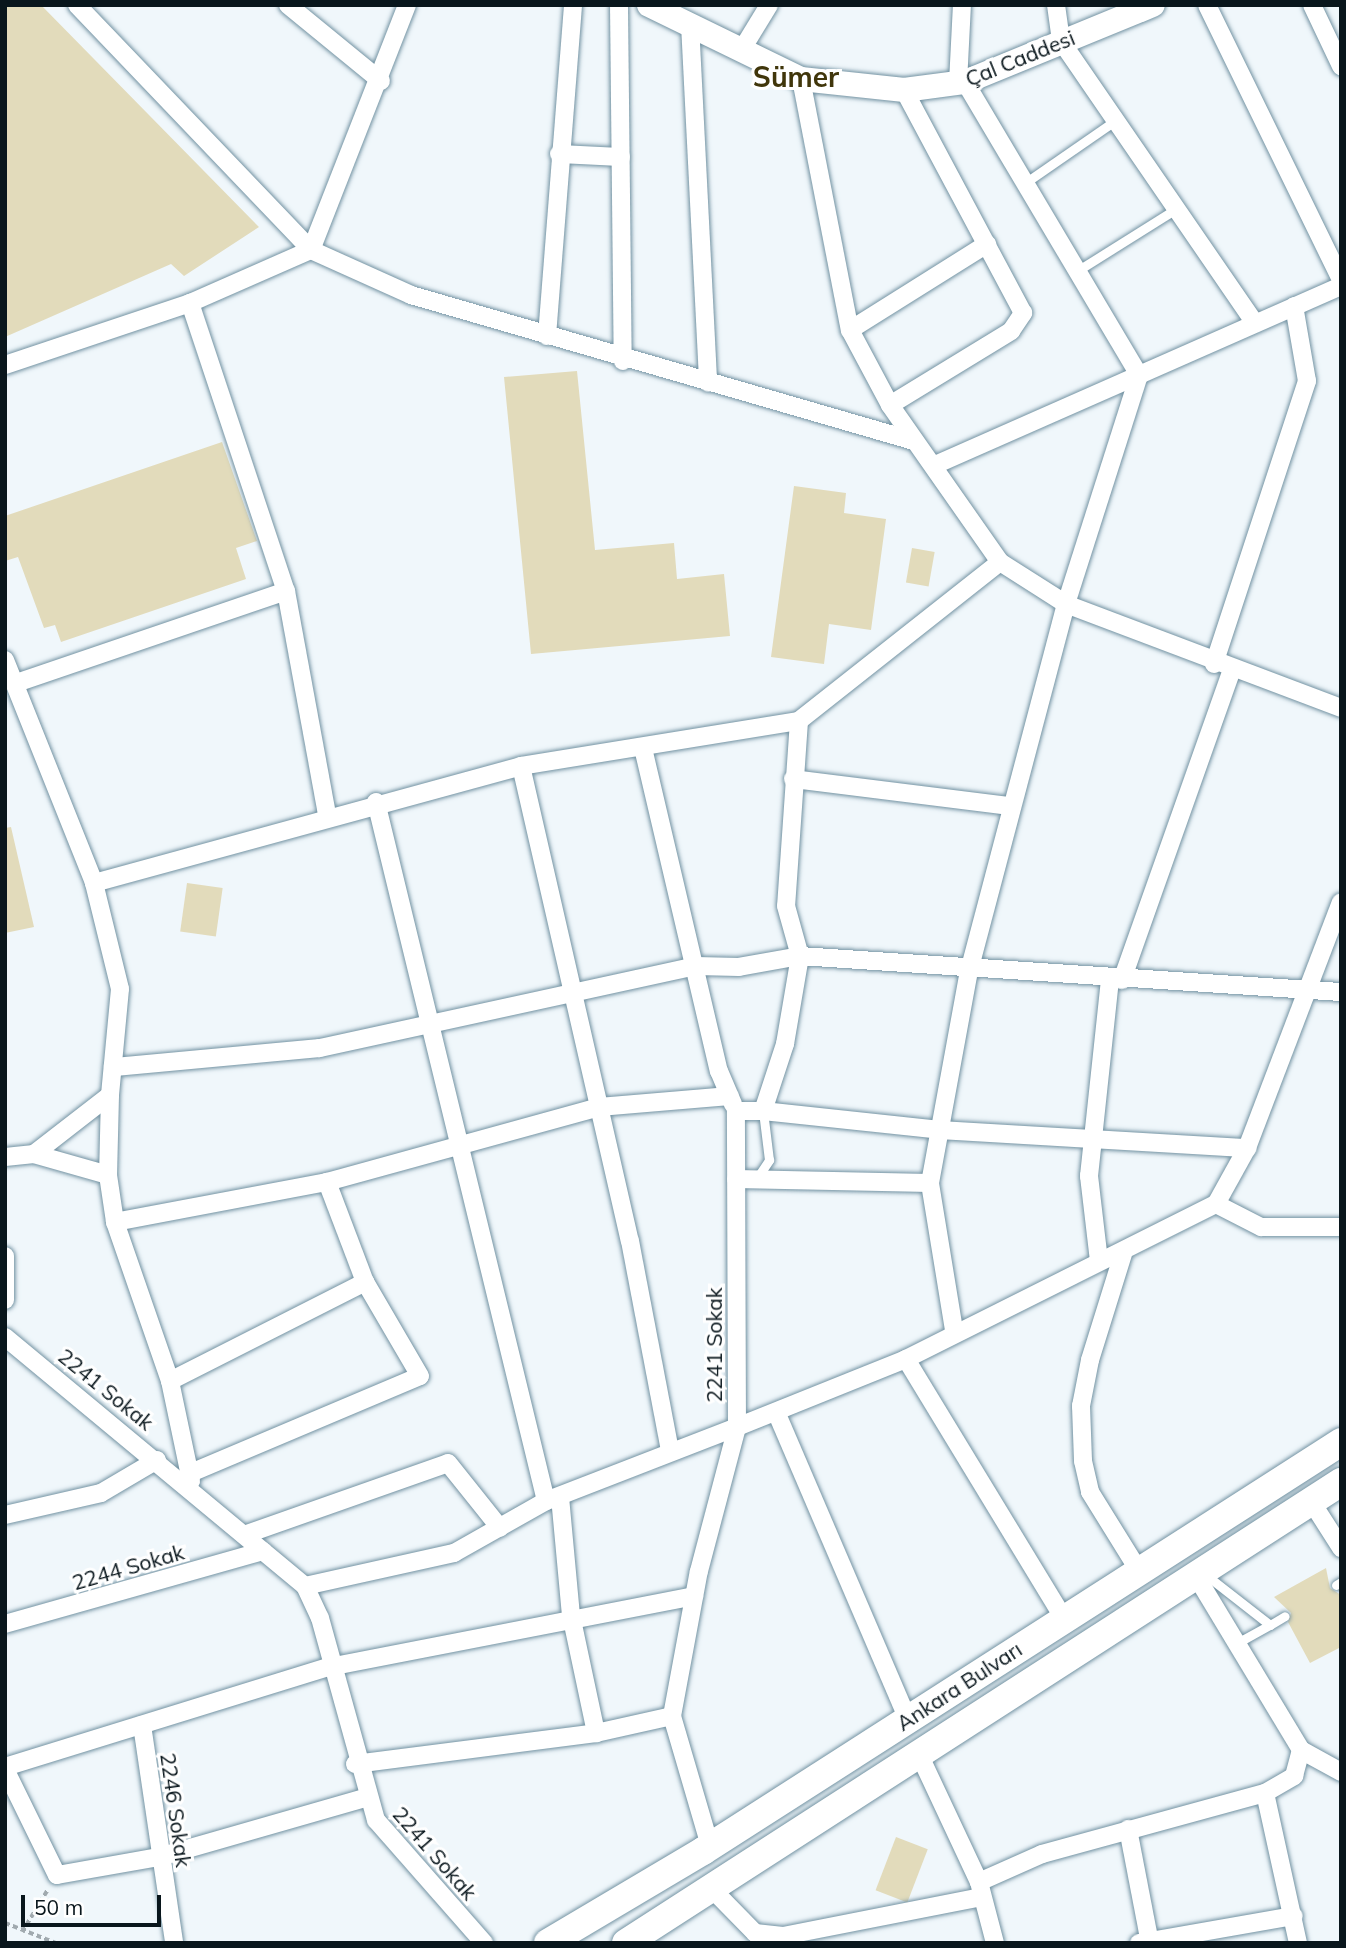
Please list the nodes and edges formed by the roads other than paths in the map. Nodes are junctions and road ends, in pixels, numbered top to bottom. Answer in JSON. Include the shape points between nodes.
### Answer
{"nodes":[{"id":1,"x":77,"y":5,"type":"edge"},
{"id":2,"x":288,"y":5,"type":"edge"},
{"id":3,"x":408,"y":5,"type":"edge"},
{"id":4,"x":573,"y":5,"type":"edge"},
{"id":5,"x":619,"y":5,"type":"edge"},
{"id":6,"x":769,"y":5,"type":"edge"},
{"id":7,"x":962,"y":5,"type":"edge"},
{"id":8,"x":1056,"y":5,"type":"edge"},
{"id":9,"x":1153,"y":5,"type":"edge"},
{"id":10,"x":1207,"y":5,"type":"edge"},
{"id":11,"x":1312,"y":5,"type":"edge"},
{"id":12,"x":654,"y":6,"type":"edge"},
{"id":13,"x":690,"y":24,"type":"junction"},
{"id":14,"x":1061,"y":41,"type":"junction"},
{"id":15,"x":744,"y":46,"type":"junction"},
{"id":16,"x":1341,"y":66,"type":"edge"},
{"id":17,"x":800,"y":79,"type":"junction"},
{"id":18,"x":381,"y":81,"type":"junction"},
{"id":19,"x":961,"y":83,"type":"junction"},
{"id":20,"x":904,"y":90,"type":"junction"},
{"id":21,"x":1116,"y":120,"type":"junction"},
{"id":22,"x":559,"y":154,"type":"junction"},
{"id":23,"x":621,"y":157,"type":"junction"},
{"id":24,"x":1025,"y":183,"type":"junction"},
{"id":25,"x":1176,"y":209,"type":"junction"},
{"id":26,"x":987,"y":244,"type":"junction"},
{"id":27,"x":311,"y":250,"type":"junction"},
{"id":28,"x":1077,"y":271,"type":"junction"},
{"id":29,"x":1341,"y":280,"type":"edge"},
{"id":30,"x":1341,"y":286,"type":"edge"},
{"id":31,"x":190,"y":303,"type":"junction"},
{"id":32,"x":1294,"y":306,"type":"junction"},
{"id":33,"x":1255,"y":323,"type":"junction"},
{"id":34,"x":850,"y":330,"type":"junction"},
{"id":35,"x":547,"y":336,"type":"junction"},
{"id":36,"x":623,"y":361,"type":"junction"},
{"id":37,"x":5,"y":365,"type":"edge"},
{"id":38,"x":1139,"y":375,"type":"junction"},
{"id":39,"x":708,"y":383,"type":"junction"},
{"id":40,"x":890,"y":405,"type":"junction"},
{"id":41,"x":914,"y":441,"type":"junction"},
{"id":42,"x":935,"y":465,"type":"junction"},
{"id":43,"x":1000,"y":562,"type":"junction"},
{"id":44,"x":286,"y":591,"type":"junction"},
{"id":45,"x":1066,"y":604,"type":"junction"},
{"id":46,"x":5,"y":660,"type":"edge"},
{"id":47,"x":1223,"y":666,"type":"junction"},
{"id":48,"x":10,"y":681,"type":"edge"},
{"id":49,"x":1341,"y":708,"type":"edge"},
{"id":50,"x":799,"y":721,"type":"junction"},
{"id":51,"x":643,"y":748,"type":"junction"},
{"id":52,"x":521,"y":766,"type":"junction"},
{"id":53,"x":793,"y":779,"type":"junction"},
{"id":54,"x":376,"y":802,"type":"junction"},
{"id":55,"x":1009,"y":806,"type":"junction"},
{"id":56,"x":327,"y":814,"type":"junction"},
{"id":57,"x":94,"y":883,"type":"junction"},
{"id":58,"x":1341,"y":902,"type":"edge"},
{"id":59,"x":800,"y":956,"type":"junction"},
{"id":60,"x":696,"y":966,"type":"junction"},
{"id":61,"x":969,"y":971,"type":"junction"},
{"id":62,"x":1116,"y":980,"type":"junction"},
{"id":63,"x":572,"y":989,"type":"junction"},
{"id":64,"x":1309,"y":992,"type":"junction"},
{"id":65,"x":1341,"y":992,"type":"edge"},
{"id":66,"x":430,"y":1024,"type":"junction"},
{"id":67,"x":113,"y":1066,"type":"junction"},
{"id":68,"x":110,"y":1095,"type":"junction"},
{"id":69,"x":733,"y":1104,"type":"junction"},
{"id":70,"x":599,"y":1107,"type":"junction"},
{"id":71,"x":762,"y":1111,"type":"junction"},
{"id":72,"x":940,"y":1130,"type":"junction"},
{"id":73,"x":1094,"y":1141,"type":"junction"},
{"id":74,"x":461,"y":1144,"type":"junction"},
{"id":75,"x":1247,"y":1148,"type":"junction"},
{"id":76,"x":34,"y":1154,"type":"junction"},
{"id":77,"x":5,"y":1157,"type":"edge"},
{"id":78,"x":108,"y":1175,"type":"junction"},
{"id":79,"x":736,"y":1180,"type":"junction"},
{"id":80,"x":756,"y":1180,"type":"junction"},
{"id":81,"x":327,"y":1182,"type":"junction"},
{"id":82,"x":930,"y":1183,"type":"junction"},
{"id":83,"x":1216,"y":1205,"type":"junction"},
{"id":84,"x":115,"y":1222,"type":"junction"},
{"id":85,"x":1341,"y":1227,"type":"edge"},
{"id":86,"x":1123,"y":1254,"type":"junction"},
{"id":87,"x":5,"y":1256,"type":"edge"},
{"id":88,"x":1099,"y":1261,"type":"junction"},
{"id":89,"x":365,"y":1282,"type":"junction"},
{"id":90,"x":5,"y":1300,"type":"edge"},
{"id":91,"x":954,"y":1330,"type":"junction"},
{"id":92,"x":5,"y":1337,"type":"edge"},
{"id":93,"x":905,"y":1359,"type":"junction"},
{"id":94,"x":170,"y":1381,"type":"junction"},
{"id":95,"x":777,"y":1415,"type":"junction"},
{"id":96,"x":737,"y":1427,"type":"junction"},
{"id":97,"x":1341,"y":1442,"type":"edge"},
{"id":98,"x":670,"y":1450,"type":"junction"},
{"id":99,"x":157,"y":1460,"type":"junction"},
{"id":100,"x":192,"y":1479,"type":"junction"},
{"id":101,"x":1341,"y":1482,"type":"edge"},
{"id":102,"x":553,"y":1499,"type":"junction"},
{"id":103,"x":1311,"y":1501,"type":"junction"},
{"id":104,"x":5,"y":1515,"type":"edge"},
{"id":105,"x":500,"y":1528,"type":"junction"},
{"id":106,"x":244,"y":1535,"type":"junction"},
{"id":107,"x":1341,"y":1548,"type":"edge"},
{"id":108,"x":263,"y":1551,"type":"junction"},
{"id":109,"x":1139,"y":1571,"type":"junction"},
{"id":110,"x":1199,"y":1574,"type":"junction"},
{"id":111,"x":305,"y":1586,"type":"junction"},
{"id":112,"x":694,"y":1596,"type":"junction"},
{"id":113,"x":1285,"y":1616,"type":"dead end"},
{"id":114,"x":1064,"y":1619,"type":"junction"},
{"id":115,"x":572,"y":1622,"type":"junction"},
{"id":116,"x":5,"y":1624,"type":"edge"},
{"id":117,"x":1270,"y":1625,"type":"junction"},
{"id":118,"x":1237,"y":1643,"type":"junction"},
{"id":119,"x":329,"y":1667,"type":"junction"},
{"id":120,"x":672,"y":1716,"type":"junction"},
{"id":121,"x":908,"y":1719,"type":"junction"},
{"id":122,"x":142,"y":1725,"type":"junction"},
{"id":123,"x":596,"y":1733,"type":"junction"},
{"id":124,"x":1300,"y":1750,"type":"junction"},
{"id":125,"x":919,"y":1754,"type":"junction"},
{"id":126,"x":355,"y":1764,"type":"junction"},
{"id":127,"x":5,"y":1768,"type":"edge"},
{"id":128,"x":1339,"y":1775,"type":"edge"},
{"id":129,"x":1265,"y":1793,"type":"junction"},
{"id":130,"x":365,"y":1798,"type":"junction"},
{"id":131,"x":1128,"y":1829,"type":"junction"},
{"id":132,"x":710,"y":1846,"type":"junction"},
{"id":133,"x":159,"y":1857,"type":"junction"},
{"id":134,"x":711,"y":1888,"type":"junction"},
{"id":135,"x":981,"y":1889,"type":"junction"},
{"id":136,"x":1294,"y":1916,"type":"junction"},
{"id":137,"x":567,"y":1936,"type":"edge"},
{"id":138,"x":1146,"y":1942,"type":"edge"},
{"id":139,"x":174,"y":1943,"type":"edge"},
{"id":140,"x":484,"y":1943,"type":"edge"},
{"id":141,"x":548,"y":1943,"type":"edge"},
{"id":142,"x":626,"y":1943,"type":"edge"},
{"id":143,"x":995,"y":1943,"type":"edge"},
{"id":144,"x":1298,"y":1943,"type":"edge"}],
"edges":[{"from":1,"to":27,"type":"street"},
{"from":2,"to":18,"type":"street"},
{"from":3,"to":18,"type":"street"},
{"from":4,"to":22,"type":"street"},
{"from":5,"to":23,"type":"street"},
{"from":6,"to":15,"type":"street"},
{"from":7,"to":19,"type":"street"},
{"from":8,"to":14,"type":"street"},
{"from":9,"to":14,"type":"street","name":"Çal Caddesi"},
{"from":10,"to":29,"type":"street"},
{"from":11,"to":16,"type":"street"},
{"from":12,"to":13,"type":"street","name":"Çal Caddesi"},
{"from":13,"to":15,"type":"street","name":"Çal Caddesi"},
{"from":13,"to":39,"type":"street"},
{"from":14,"to":19,"type":"street","name":"Çal Caddesi"},
{"from":14,"to":21,"type":"street"},
{"from":15,"to":17,"type":"street","name":"Çal Caddesi"},
{"from":17,"to":20,"type":"street","name":"Çal Caddesi"},
{"from":17,"to":34,"type":"street"},
{"from":18,"to":27,"type":"street"},
{"from":19,"to":20,"type":"street","name":"Çal Caddesi"},
{"from":19,"to":24,"type":"street"},
{"from":20,"to":26,"type":"street"},
{"from":21,"to":24,"type":"lane"},
{"from":21,"to":25,"type":"street"},
{"from":22,"to":23,"type":"street"},
{"from":22,"to":35,"type":"street"},
{"from":23,"to":36,"type":"street"},
{"from":24,"to":28,"type":"street"},
{"from":25,"to":28,"type":"lane"},
{"from":25,"to":33,"type":"street"},
{"from":26,"to":34,"type":"street"},
{"from":26,"to":40,"type":"street","via":[[1023,313],[1012,331]]},
{"from":27,"to":31,"type":"street"},
{"from":27,"to":35,"type":"street","via":[[411,295]]},
{"from":28,"to":38,"type":"street"},
{"from":30,"to":32,"type":"street"},
{"from":31,"to":37,"type":"street"},
{"from":31,"to":44,"type":"street"},
{"from":32,"to":33,"type":"street"},
{"from":32,"to":47,"type":"street","via":[[1307,381]]},
{"from":33,"to":38,"type":"street"},
{"from":34,"to":40,"type":"street"},
{"from":35,"to":36,"type":"street"},
{"from":36,"to":39,"type":"street"},
{"from":38,"to":42,"type":"street"},
{"from":38,"to":45,"type":"street"},
{"from":39,"to":41,"type":"street"},
{"from":40,"to":41,"type":"street"},
{"from":41,"to":42,"type":"street"},
{"from":42,"to":43,"type":"street"},
{"from":43,"to":45,"type":"street"},
{"from":43,"to":50,"type":"street"},
{"from":44,"to":48,"type":"street"},
{"from":44,"to":56,"type":"street"},
{"from":45,"to":47,"type":"street"},
{"from":45,"to":55,"type":"street"},
{"from":46,"to":48,"type":"street"},
{"from":47,"to":49,"type":"street"},
{"from":47,"to":62,"type":"street"},
{"from":48,"to":57,"type":"street"},
{"from":50,"to":51,"type":"street"},
{"from":50,"to":53,"type":"street"},
{"from":51,"to":52,"type":"street"},
{"from":51,"to":60,"type":"street","name":"2241 Sokak"},
{"from":52,"to":54,"type":"street"},
{"from":52,"to":63,"type":"street"},
{"from":53,"to":55,"type":"street"},
{"from":53,"to":59,"type":"street","via":[[786,906]]},
{"from":54,"to":56,"type":"street"},
{"from":54,"to":66,"type":"street"},
{"from":55,"to":61,"type":"street"},
{"from":56,"to":57,"type":"street"},
{"from":57,"to":67,"type":"street","via":[[120,989]]},
{"from":58,"to":64,"type":"street"},
{"from":59,"to":60,"type":"street","via":[[739,967]]},
{"from":59,"to":61,"type":"street"},
{"from":59,"to":71,"type":"street","via":[[785,1044]]},
{"from":60,"to":63,"type":"street"},
{"from":60,"to":69,"type":"street","name":"2241 Sokak"},
{"from":61,"to":62,"type":"street"},
{"from":61,"to":72,"type":"street"},
{"from":62,"to":64,"type":"street"},
{"from":62,"to":73,"type":"street"},
{"from":63,"to":66,"type":"street"},
{"from":63,"to":70,"type":"street"},
{"from":64,"to":65,"type":"street"},
{"from":64,"to":75,"type":"street"},
{"from":66,"to":67,"type":"street","via":[[319,1048]]},
{"from":66,"to":74,"type":"street"},
{"from":67,"to":68,"type":"street"},
{"from":68,"to":76,"type":"street"},
{"from":68,"to":78,"type":"street"},
{"from":69,"to":70,"type":"street"},
{"from":69,"to":71,"type":"street"},
{"from":69,"to":79,"type":"street","name":"2241 Sokak"},
{"from":70,"to":74,"type":"street"},
{"from":70,"to":98,"type":"street"},
{"from":71,"to":72,"type":"street"},
{"from":71,"to":80,"type":"lane","via":[[769,1160]]},
{"from":72,"to":73,"type":"street"},
{"from":72,"to":82,"type":"street"},
{"from":73,"to":75,"type":"street"},
{"from":73,"to":88,"type":"street","via":[[1089,1176]]},
{"from":74,"to":81,"type":"street"},
{"from":74,"to":102,"type":"street"},
{"from":75,"to":83,"type":"street"},
{"from":76,"to":77,"type":"street"},
{"from":76,"to":78,"type":"street"},
{"from":78,"to":84,"type":"street"},
{"from":79,"to":80,"type":"street"},
{"from":79,"to":96,"type":"street","name":"2241 Sokak"},
{"from":80,"to":82,"type":"street"},
{"from":81,"to":84,"type":"street"},
{"from":81,"to":89,"type":"street"},
{"from":82,"to":91,"type":"street"},
{"from":83,"to":85,"type":"street","via":[[1261,1227]]},
{"from":83,"to":86,"type":"street"},
{"from":84,"to":94,"type":"street"},
{"from":86,"to":88,"type":"street"},
{"from":86,"to":109,"type":"street","via":[[1090,1360],[1081,1406],[1083,1461],[1090,1492]]},
{"from":87,"to":90,"type":"street"},
{"from":88,"to":91,"type":"street"},
{"from":89,"to":94,"type":"street"},
{"from":89,"to":100,"type":"street","via":[[419,1376]]},
{"from":91,"to":93,"type":"street"},
{"from":92,"to":99,"type":"street","name":"2241 Sokak"},
{"from":93,"to":95,"type":"street"},
{"from":93,"to":114,"type":"street"},
{"from":94,"to":100,"type":"street"},
{"from":95,"to":96,"type":"street"},
{"from":95,"to":121,"type":"street"},
{"from":96,"to":98,"type":"street","name":"2241 Sokak"},
{"from":96,"to":112,"type":"street"},
{"from":97,"to":109,"type":"main road","name":"Ankara Bulvarı"},
{"from":98,"to":102,"type":"street","name":"2241 Sokak"},
{"from":99,"to":100,"type":"street","name":"2241 Sokak"},
{"from":99,"to":104,"type":"street","via":[[101,1493]]},
{"from":100,"to":106,"type":"street","name":"2241 Sokak"},
{"from":101,"to":103,"type":"main road","name":"Ankara Bulvarı"},
{"from":102,"to":105,"type":"street","name":"2241 Sokak"},
{"from":102,"to":115,"type":"street"},
{"from":103,"to":107,"type":"street"},
{"from":103,"to":110,"type":"main road","name":"Ankara Bulvarı"},
{"from":105,"to":106,"type":"street","via":[[448,1463]]},
{"from":105,"to":111,"type":"street","name":"2241 Sokak","via":[[454,1553],[398,1570]]},
{"from":106,"to":108,"type":"street","name":"2241 Sokak"},
{"from":108,"to":111,"type":"street","name":"2241 Sokak"},
{"from":108,"to":116,"type":"street","name":"2244 Sokak"},
{"from":109,"to":114,"type":"main road","name":"Ankara Bulvarı"},
{"from":110,"to":117,"type":"lane"},
{"from":110,"to":118,"type":"street"},
{"from":110,"to":125,"type":"main road","name":"Ankara Bulvarı"},
{"from":111,"to":119,"type":"street","name":"2241 Sokak","via":[[320,1618]]},
{"from":112,"to":115,"type":"street"},
{"from":112,"to":120,"type":"street"},
{"from":113,"to":117,"type":"lane"},
{"from":114,"to":121,"type":"main road","name":"Ankara Bulvarı"},
{"from":115,"to":119,"type":"street"},
{"from":115,"to":123,"type":"street"},
{"from":117,"to":118,"type":"lane"},
{"from":118,"to":124,"type":"street"},
{"from":119,"to":122,"type":"street"},
{"from":119,"to":126,"type":"street","name":"2241 Sokak"},
{"from":120,"to":123,"type":"street"},
{"from":120,"to":132,"type":"street"},
{"from":121,"to":132,"type":"main road","name":"Ankara Bulvarı"},
{"from":122,"to":127,"type":"street"},
{"from":122,"to":133,"type":"street","name":"2246 Sokak"},
{"from":123,"to":126,"type":"street"},
{"from":124,"to":128,"type":"street"},
{"from":124,"to":129,"type":"street","via":[[1294,1776]]},
{"from":125,"to":134,"type":"main road","name":"Ankara Bulvarı"},
{"from":125,"to":135,"type":"street"},
{"from":126,"to":130,"type":"street","name":"2241 Sokak"},
{"from":127,"to":133,"type":"street","via":[[57,1875]]},
{"from":129,"to":131,"type":"street"},
{"from":129,"to":136,"type":"street"},
{"from":130,"to":133,"type":"street"},
{"from":130,"to":140,"type":"street","name":"2241 Sokak","via":[[411,1866]]},
{"from":131,"to":135,"type":"street","via":[[1042,1854]]},
{"from":131,"to":138,"type":"street"},
{"from":132,"to":137,"type":"main road","name":"Ankara Bulvarı"},
{"from":133,"to":139,"type":"street","name":"2246 Sokak"},
{"from":134,"to":135,"type":"street","via":[[755,1933],[783,1936]]},
{"from":134,"to":142,"type":"main road","name":"Ankara Bulvarı"},
{"from":135,"to":143,"type":"street"},
{"from":136,"to":138,"type":"street"},
{"from":136,"to":144,"type":"street"},
{"from":137,"to":141,"type":"main road","name":"Ankara Bulvarı"}]}
